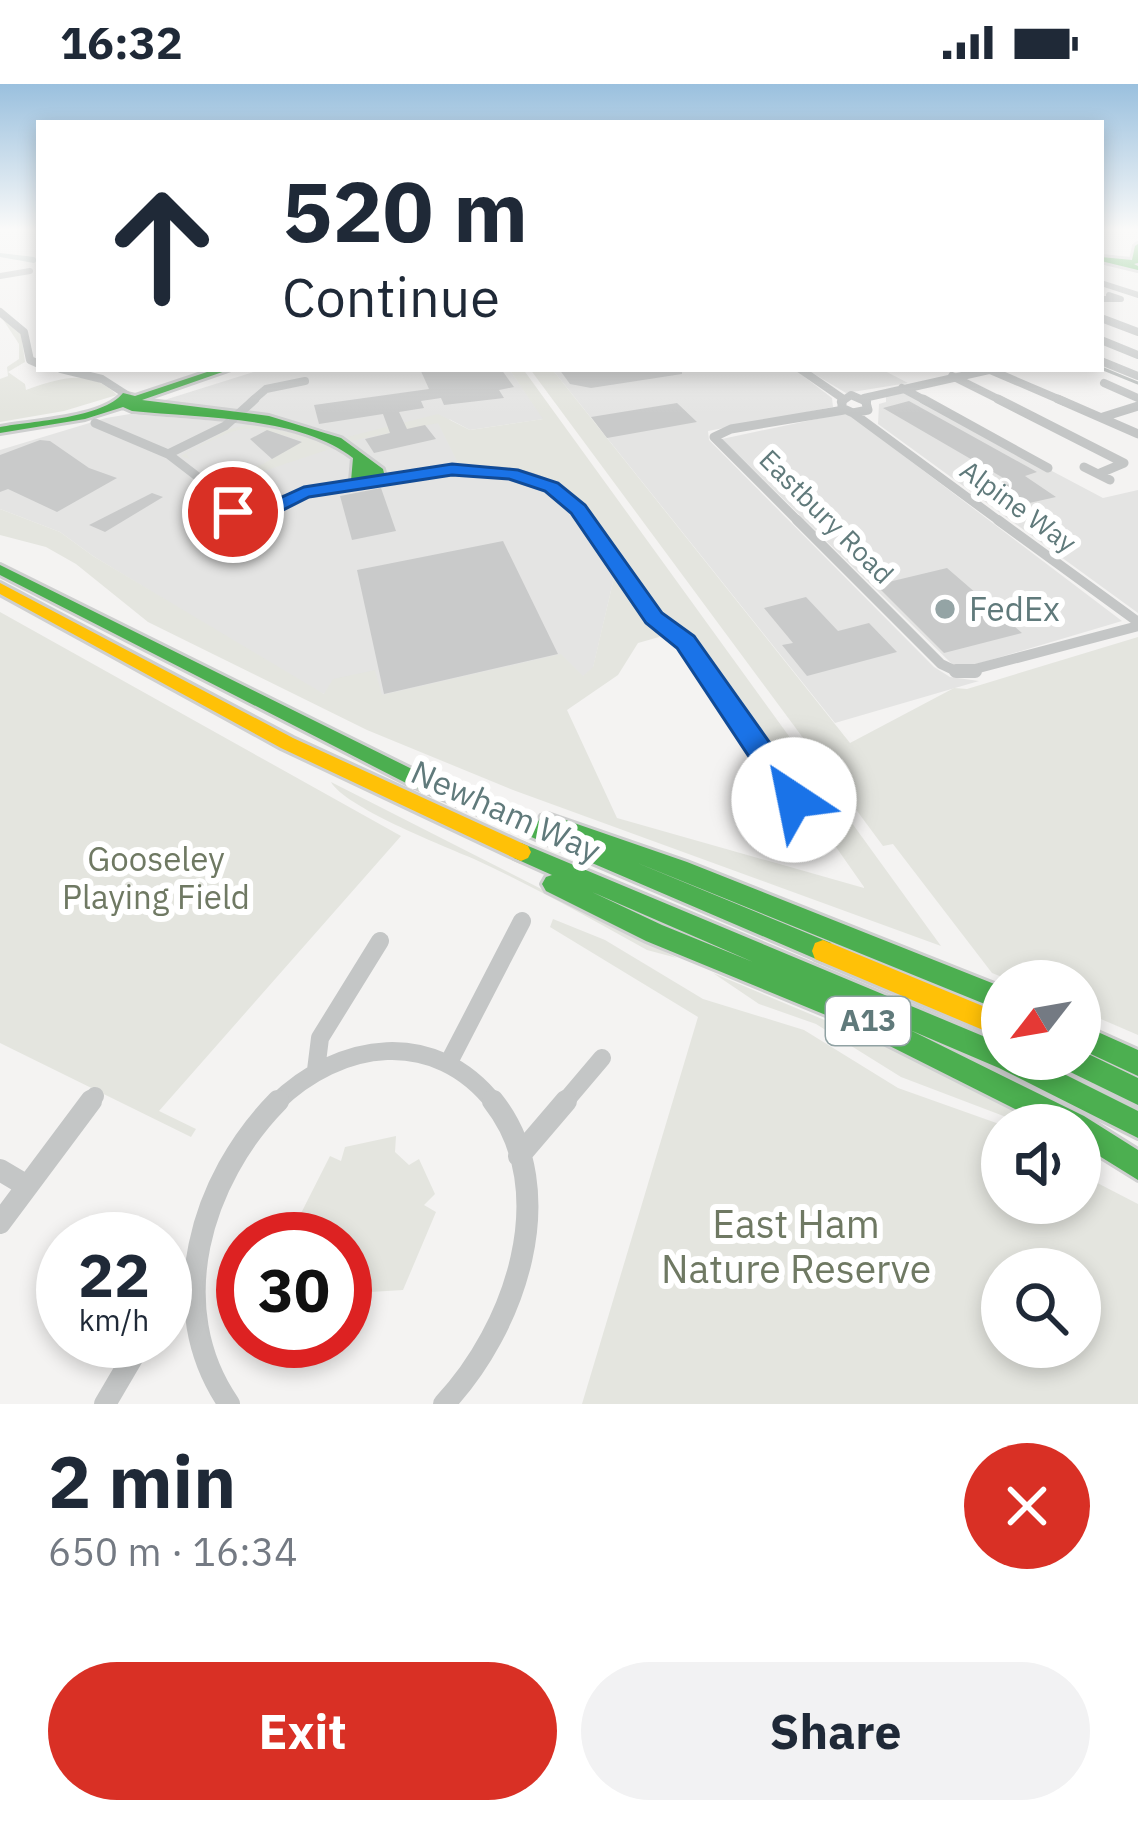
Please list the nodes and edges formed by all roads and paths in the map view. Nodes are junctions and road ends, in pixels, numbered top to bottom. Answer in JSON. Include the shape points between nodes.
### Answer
{"nodes":[{"id":1,"x":1127,"y":291,"type":"joint"},
{"id":2,"x":1138,"y":295,"type":"edge"},
{"id":3,"x":1104,"y":299,"type":"edge"},
{"id":4,"x":0,"y":312,"type":"edge"},
{"id":5,"x":1104,"y":319,"type":"edge"},
{"id":6,"x":1138,"y":332,"type":"edge"},
{"id":7,"x":1104,"y":337,"type":"edge"},
{"id":8,"x":1104,"y":338,"type":"edge"},
{"id":9,"x":1138,"y":355,"type":"edge"},
{"id":10,"x":36,"y":362,"type":"edge"},
{"id":11,"x":1104,"y":362,"type":"edge"},
{"id":12,"x":72,"y":372,"type":"edge"},
{"id":13,"x":218,"y":372,"type":"edge"},
{"id":14,"x":220,"y":372,"type":"edge"},
{"id":15,"x":804,"y":372,"type":"edge"},
{"id":16,"x":973,"y":372,"type":"edge"},
{"id":17,"x":996,"y":372,"type":"edge"},
{"id":18,"x":921,"y":375,"type":"dead end"},
{"id":19,"x":952,"y":376,"type":"junction"},
{"id":20,"x":1138,"y":376,"type":"edge"},
{"id":21,"x":305,"y":381,"type":"dead end"},
{"id":22,"x":932,"y":381,"type":"junction"},
{"id":23,"x":1104,"y":383,"type":"dead end"},
{"id":24,"x":902,"y":388,"type":"junction"},
{"id":25,"x":842,"y":398,"type":"junction"},
{"id":26,"x":864,"y":398,"type":"junction"},
{"id":27,"x":168,"y":400,"type":"junction"},
{"id":28,"x":126,"y":401,"type":"junction"},
{"id":29,"x":1138,"y":402,"type":"edge"},
{"id":30,"x":868,"y":410,"type":"junction"},
{"id":31,"x":849,"y":411,"type":"junction"},
{"id":32,"x":1096,"y":415,"type":"junction"},
{"id":33,"x":231,"y":417,"type":"junction"},
{"id":34,"x":95,"y":423,"type":"dead end"},
{"id":35,"x":1041,"y":423,"type":"junction"},
{"id":36,"x":872,"y":426,"type":"junction"},
{"id":37,"x":0,"y":428,"type":"edge"},
{"id":38,"x":1138,"y":434,"type":"edge"},
{"id":39,"x":168,"y":454,"type":"junction"},
{"id":40,"x":1084,"y":467,"type":"dead end"},
{"id":41,"x":1048,"y":468,"type":"dead end"},
{"id":42,"x":371,"y":472,"type":"junction"},
{"id":43,"x":1098,"y":474,"type":"junction"},
{"id":44,"x":1110,"y":481,"type":"dead end"},
{"id":45,"x":224,"y":497,"type":"junction"},
{"id":46,"x":257,"y":507,"type":"junction"},
{"id":47,"x":3,"y":581,"type":"edge"},
{"id":48,"x":1138,"y":624,"type":"edge"},
{"id":49,"x":415,"y":778,"type":"junction"},
{"id":50,"x":400,"y":796,"type":"junction"},
{"id":51,"x":794,"y":800,"type":"dead end"},
{"id":52,"x":522,"y":921,"type":"dead end"},
{"id":53,"x":380,"y":941,"type":"dead end"},
{"id":54,"x":981,"y":990,"type":"edge"},
{"id":55,"x":981,"y":1017,"type":"edge"},
{"id":56,"x":1101,"y":1046,"type":"edge"},
{"id":57,"x":981,"y":1048,"type":"edge"},
{"id":58,"x":602,"y":1058,"type":"dead end"},
{"id":59,"x":449,"y":1063,"type":"junction"},
{"id":60,"x":1138,"y":1063,"type":"edge"},
{"id":61,"x":316,"y":1070,"type":"junction"},
{"id":62,"x":1101,"y":1074,"type":"edge"},
{"id":63,"x":1049,"y":1080,"type":"edge"},
{"id":64,"x":1138,"y":1092,"type":"edge"},
{"id":65,"x":94,"y":1096,"type":"dead end"},
{"id":66,"x":1032,"y":1104,"type":"edge"},
{"id":67,"x":1138,"y":1125,"type":"edge"},
{"id":68,"x":1101,"y":1141,"type":"edge"},
{"id":69,"x":519,"y":1156,"type":"junction"},
{"id":70,"x":1138,"y":1163,"type":"edge"},
{"id":71,"x":0,"y":1170,"type":"edge"},
{"id":72,"x":27,"y":1186,"type":"junction"},
{"id":73,"x":0,"y":1223,"type":"edge"},
{"id":74,"x":195,"y":1278,"type":"junction"},
{"id":75,"x":192,"y":1280,"type":"edge"},
{"id":76,"x":126,"y":1368,"type":"edge"},
{"id":77,"x":105,"y":1404,"type":"edge"},
{"id":78,"x":229,"y":1404,"type":"edge"},
{"id":79,"x":444,"y":1404,"type":"edge"}],
"edges":[{"from":1,"to":2,"type":"street"},
{"from":1,"to":3,"type":"street"},
{"from":4,"to":10,"type":"street","via":[[24,332]]},
{"from":5,"to":6,"type":"street"},
{"from":6,"to":7,"type":"street"},
{"from":8,"to":9,"type":"street"},
{"from":11,"to":20,"type":"street"},
{"from":12,"to":28,"type":"street","via":[[110,382]]},
{"from":13,"to":28,"type":"main road"},
{"from":14,"to":27,"type":"main road"},
{"from":15,"to":25,"type":"street"},
{"from":16,"to":19,"type":"street"},
{"from":17,"to":32,"type":"street"},
{"from":18,"to":22,"type":"street"},
{"from":19,"to":22,"type":"street"},
{"from":19,"to":35,"type":"street"},
{"from":21,"to":33,"type":"street","via":[[270,387]]},
{"from":22,"to":24,"type":"street"},
{"from":23,"to":29,"type":"street"},
{"from":24,"to":26,"type":"street"},
{"from":24,"to":41,"type":"street"},
{"from":25,"to":26,"type":"street"},
{"from":25,"to":31,"type":"street"},
{"from":26,"to":30,"type":"street"},
{"from":27,"to":28,"type":"main road"},
{"from":27,"to":33,"type":"main road"},
{"from":28,"to":33,"type":"main road"},
{"from":28,"to":37,"type":"main road"},
{"from":28,"to":37,"type":"main road"},
{"from":29,"to":32,"type":"street"},
{"from":30,"to":31,"type":"street"},
{"from":30,"to":36,"type":"street"},
{"from":31,"to":36,"type":"street","name":"Alpine Way"},
{"from":31,"to":48,"type":"street","name":"Eastbury Road","via":[[714,437],[941,664],[960,673]]},
{"from":32,"to":35,"type":"street"},
{"from":32,"to":38,"type":"street"},
{"from":33,"to":39,"type":"street"},
{"from":33,"to":42,"type":"main road","via":[[337,440]]},
{"from":34,"to":39,"type":"street"},
{"from":35,"to":43,"type":"street","via":[[1124,463]]},
{"from":36,"to":48,"type":"street","name":"Alpine Way"},
{"from":39,"to":45,"type":"street"},
{"from":40,"to":43,"type":"street"},
{"from":42,"to":46,"type":"street"},
{"from":42,"to":51,"type":"street","via":[[486,470],[563,493],[654,618],[686,642]]},
{"from":43,"to":44,"type":"street"},
{"from":45,"to":46,"type":"street"},
{"from":45,"to":46,"type":"street","via":[[233,512]]},
{"from":47,"to":49,"type":"main road","name":"Newham Way","number":"A13"},
{"from":47,"to":50,"type":"main road","name":"Newham Way","number":"A13","via":[[287,743]]},
{"from":49,"to":54,"type":"main road","number":"A13","via":[[680,868]]},
{"from":49,"to":55,"type":"main road","name":"Newham Way","number":"A13"},
{"from":50,"to":57,"type":"main road","name":"Newham Way","number":"A13"},
{"from":50,"to":66,"type":"main road","number":"A13","via":[[476,844],[654,933],[846,1011]]},
{"from":52,"to":59,"type":"street"},
{"from":53,"to":61,"type":"street","via":[[320,1038]]},
{"from":56,"to":60,"type":"main road"},
{"from":58,"to":69,"type":"street"},
{"from":59,"to":61,"type":"street","via":[[385,1049]]},
{"from":59,"to":69,"type":"street","via":[[491,1099]]},
{"from":61,"to":74,"type":"street","via":[[259,1118],[234,1152],[208,1212]]},
{"from":62,"to":64,"type":"main road"},
{"from":63,"to":67,"type":"main road","name":"Newham Way","number":"A13"},
{"from":65,"to":72,"type":"street"},
{"from":68,"to":70,"type":"main road","number":"A13"},
{"from":69,"to":79,"type":"street","via":[[525,1241],[515,1287],[497,1334]]},
{"from":71,"to":72,"type":"street"},
{"from":72,"to":73,"type":"street"},
{"from":74,"to":75,"type":"street"},
{"from":74,"to":78,"type":"street","via":[[205,1360]]},
{"from":76,"to":77,"type":"street"}]}
